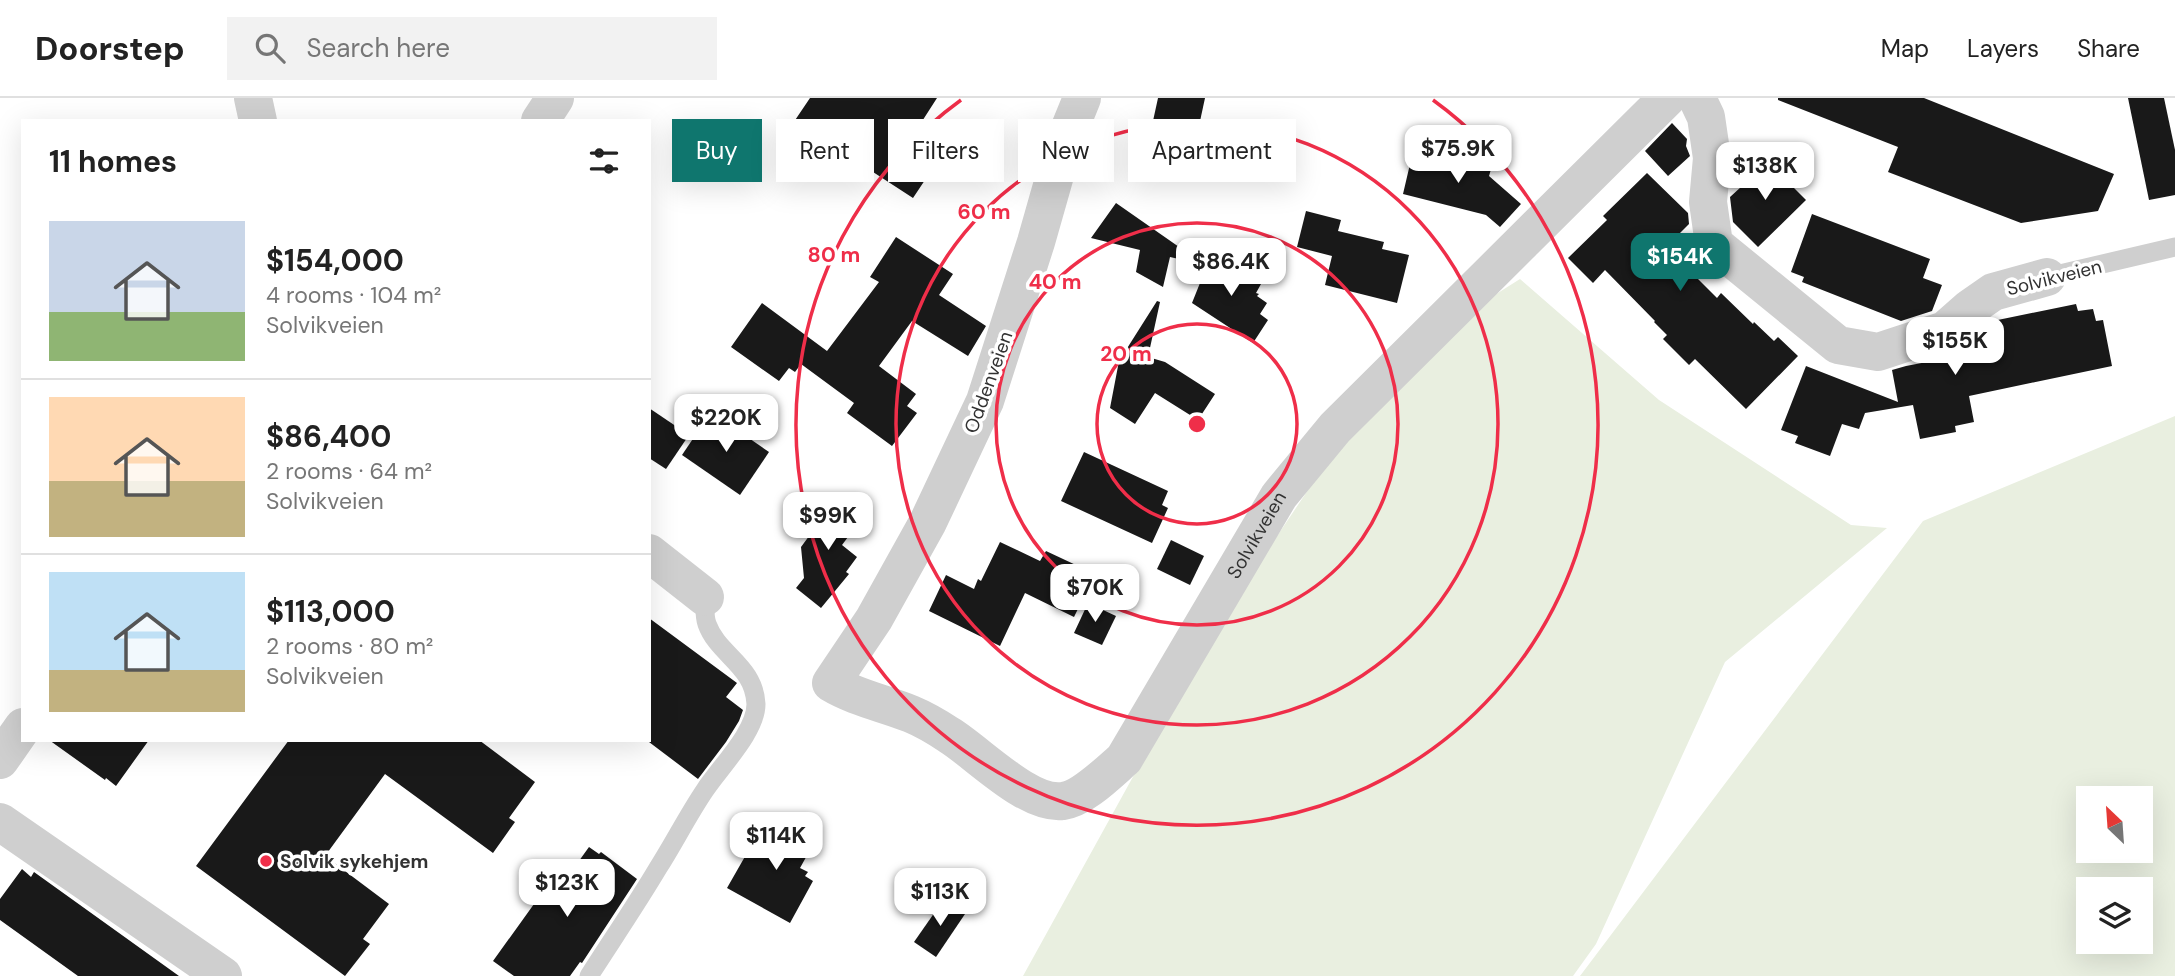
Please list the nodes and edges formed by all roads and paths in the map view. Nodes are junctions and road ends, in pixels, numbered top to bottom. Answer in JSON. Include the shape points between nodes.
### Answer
{"nodes":[{"id":1,"x":253,"y":98,"type":"edge"},
{"id":2,"x":555,"y":98,"type":"edge"},
{"id":3,"x":1082,"y":98,"type":"edge"},
{"id":4,"x":1667,"y":98,"type":"edge"},
{"id":5,"x":1697,"y":98,"type":"edge"},
{"id":6,"x":258,"y":119,"type":"edge"},
{"id":7,"x":541,"y":119,"type":"edge"},
{"id":8,"x":2175,"y":247,"type":"edge"},
{"id":9,"x":2048,"y":277,"type":"joint"},
{"id":10,"x":651,"y":555,"type":"edge"},
{"id":11,"x":705,"y":597,"type":"joint"},
{"id":12,"x":831,"y":682,"type":"joint"},
{"id":13,"x":21,"y":730,"type":"edge"},
{"id":14,"x":0,"y":760,"type":"edge"},
{"id":15,"x":2,"y":827,"type":"edge"},
{"id":16,"x":223,"y":976,"type":"edge"},
{"id":17,"x":589,"y":976,"type":"edge"}],
"edges":[{"from":1,"to":6,"type":"street"},
{"from":2,"to":7,"type":"street"},
{"from":3,"to":12,"type":"street","name":"Oddenveien","via":[[985,401],[928,522],[874,618]]},
{"from":4,"to":12,"type":"street","name":"Solvikveien","via":[[1335,428],[1279,496],[1124,759],[1086,791],[1063,802],[1036,797],[950,736]]},
{"from":5,"to":9,"type":"street","name":"Solvikveien","via":[[1706,117],[1712,158],[1708,202],[1714,244],[1838,345],[1878,352],[1934,334],[1993,292]]},
{"from":8,"to":9,"type":"lane","name":"Solvikveien"},
{"from":10,"to":11,"type":"street"},
{"from":11,"to":17,"type":"lane","via":[[706,623],[751,681],[756,708],[750,727],[704,790]]},
{"from":13,"to":14,"type":"street"},
{"from":15,"to":16,"type":"street"}]}
